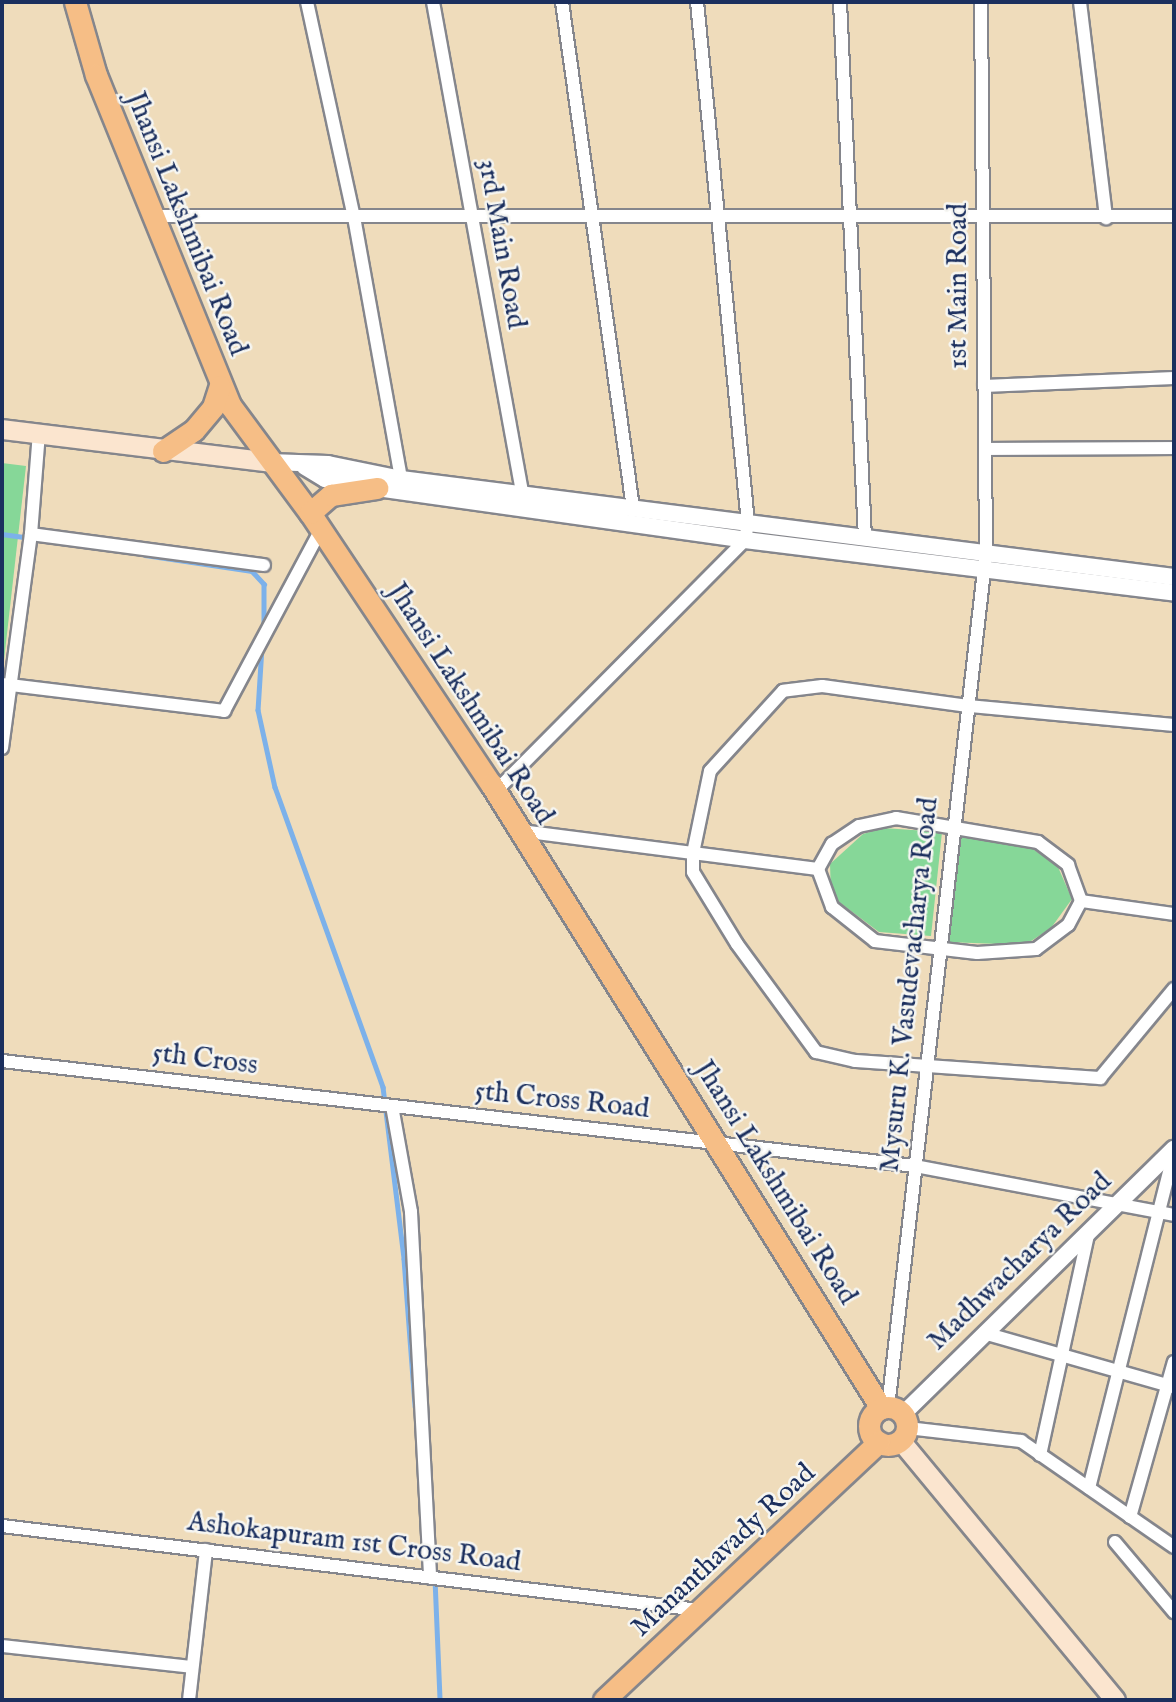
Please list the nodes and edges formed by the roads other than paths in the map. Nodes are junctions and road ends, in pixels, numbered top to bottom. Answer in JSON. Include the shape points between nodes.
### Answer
{"nodes":[{"id":1,"x":75,"y":2,"type":"edge"},
{"id":2,"x":307,"y":2,"type":"edge"},
{"id":3,"x":433,"y":2,"type":"edge"},
{"id":4,"x":562,"y":2,"type":"edge"},
{"id":5,"x":697,"y":2,"type":"edge"},
{"id":6,"x":840,"y":2,"type":"edge"},
{"id":7,"x":981,"y":2,"type":"edge"},
{"id":8,"x":1080,"y":2,"type":"edge"},
{"id":9,"x":718,"y":214,"type":"junction"},
{"id":10,"x":157,"y":216,"type":"junction"},
{"id":11,"x":1174,"y":216,"type":"edge"},
{"id":12,"x":354,"y":217,"type":"junction"},
{"id":13,"x":471,"y":218,"type":"junction"},
{"id":14,"x":594,"y":218,"type":"junction"},
{"id":15,"x":853,"y":218,"type":"junction"},
{"id":16,"x":1106,"y":218,"type":"junction"},
{"id":17,"x":983,"y":219,"type":"junction"},
{"id":18,"x":1174,"y":378,"type":"edge"},
{"id":19,"x":220,"y":386,"type":"junction"},
{"id":20,"x":985,"y":386,"type":"junction"},
{"id":21,"x":2,"y":429,"type":"edge"},
{"id":22,"x":39,"y":433,"type":"junction"},
{"id":23,"x":1174,"y":448,"type":"edge"},
{"id":24,"x":985,"y":449,"type":"junction"},
{"id":25,"x":163,"y":451,"type":"junction"},
{"id":26,"x":269,"y":462,"type":"junction"},
{"id":27,"x":305,"y":467,"type":"junction"},
{"id":28,"x":401,"y":479,"type":"junction"},
{"id":29,"x":377,"y":488,"type":"junction"},
{"id":30,"x":522,"y":494,"type":"junction"},
{"id":31,"x":633,"y":508,"type":"junction"},
{"id":32,"x":316,"y":521,"type":"junction"},
{"id":33,"x":748,"y":523,"type":"junction"},
{"id":34,"x":31,"y":534,"type":"junction"},
{"id":35,"x":865,"y":538,"type":"junction"},
{"id":36,"x":745,"y":540,"type":"junction"},
{"id":37,"x":983,"y":561,"type":"junction"},
{"id":38,"x":264,"y":565,"type":"dead end"},
{"id":39,"x":1174,"y":577,"type":"edge"},
{"id":40,"x":1174,"y":593,"type":"edge"},
{"id":41,"x":7,"y":684,"type":"edge"},
{"id":42,"x":968,"y":706,"type":"junction"},
{"id":43,"x":1174,"y":725,"type":"edge"},
{"id":44,"x":2,"y":748,"type":"edge"},
{"id":45,"x":496,"y":791,"type":"junction"},
{"id":46,"x":952,"y":824,"type":"junction"},
{"id":47,"x":521,"y":831,"type":"junction"},
{"id":48,"x":693,"y":853,"type":"junction"},
{"id":49,"x":818,"y":869,"type":"junction"},
{"id":50,"x":1081,"y":901,"type":"junction"},
{"id":51,"x":1174,"y":914,"type":"edge"},
{"id":52,"x":938,"y":950,"type":"junction"},
{"id":53,"x":1174,"y":989,"type":"edge"},
{"id":54,"x":2,"y":1061,"type":"edge"},
{"id":55,"x":926,"y":1064,"type":"junction"},
{"id":56,"x":397,"y":1107,"type":"junction"},
{"id":57,"x":716,"y":1143,"type":"junction"},
{"id":58,"x":1174,"y":1151,"type":"edge"},
{"id":59,"x":915,"y":1166,"type":"junction"},
{"id":60,"x":1117,"y":1203,"type":"junction"},
{"id":61,"x":1156,"y":1211,"type":"junction"},
{"id":62,"x":1174,"y":1215,"type":"edge"},
{"id":63,"x":1088,"y":1234,"type":"junction"},
{"id":64,"x":984,"y":1333,"type":"junction"},
{"id":65,"x":1062,"y":1355,"type":"junction"},
{"id":66,"x":1174,"y":1362,"type":"edge"},
{"id":67,"x":1117,"y":1371,"type":"junction"},
{"id":68,"x":1172,"y":1386,"type":"edge"},
{"id":69,"x":893,"y":1423,"type":"junction"},
{"id":70,"x":1040,"y":1455,"type":"junction"},
{"id":71,"x":1089,"y":1488,"type":"junction"},
{"id":72,"x":1130,"y":1517,"type":"junction"},
{"id":73,"x":2,"y":1526,"type":"edge"},
{"id":74,"x":1115,"y":1542,"type":"dead end"},
{"id":75,"x":1174,"y":1547,"type":"edge"},
{"id":76,"x":206,"y":1550,"type":"junction"},
{"id":77,"x":425,"y":1577,"type":"junction"},
{"id":78,"x":699,"y":1610,"type":"junction"},
{"id":79,"x":1174,"y":1612,"type":"edge"},
{"id":80,"x":2,"y":1646,"type":"edge"},
{"id":81,"x":192,"y":1667,"type":"junction"},
{"id":82,"x":189,"y":1700,"type":"edge"},
{"id":83,"x":604,"y":1700,"type":"edge"},
{"id":84,"x":1115,"y":1700,"type":"edge"}],
"edges":[{"from":1,"to":10,"type":"main road","name":"Jhansi Lakshmibai Road","via":[[96,75]]},
{"from":2,"to":12,"type":"street"},
{"from":3,"to":13,"type":"street","name":"3rd Main Road"},
{"from":4,"to":14,"type":"street"},
{"from":5,"to":9,"type":"street"},
{"from":6,"to":15,"type":"street"},
{"from":7,"to":17,"type":"street","name":"1st Main Road"},
{"from":8,"to":16,"type":"street"},
{"from":9,"to":14,"type":"street"},
{"from":9,"to":15,"type":"street"},
{"from":9,"to":33,"type":"street"},
{"from":10,"to":12,"type":"street"},
{"from":10,"to":19,"type":"main road","name":"Jhansi Lakshmibai Road"},
{"from":11,"to":16,"type":"street"},
{"from":12,"to":13,"type":"street"},
{"from":12,"to":28,"type":"street"},
{"from":13,"to":14,"type":"street"},
{"from":13,"to":30,"type":"street","name":"3rd Main Road"},
{"from":14,"to":31,"type":"street"},
{"from":15,"to":17,"type":"street"},
{"from":15,"to":35,"type":"street"},
{"from":16,"to":17,"type":"street"},
{"from":17,"to":20,"type":"street","name":"1st Main Road"},
{"from":18,"to":20,"type":"street"},
{"from":19,"to":25,"type":"main road","via":[[213,407],[194,430]]},
{"from":19,"to":26,"type":"main road","name":"Jhansi Lakshmibai Road"},
{"from":20,"to":24,"type":"street","name":"1st Main Road"},
{"from":21,"to":22,"type":"main road"},
{"from":22,"to":25,"type":"main road"},
{"from":22,"to":34,"type":"street"},
{"from":23,"to":24,"type":"street"},
{"from":24,"to":37,"type":"street","name":"1st Main Road"},
{"from":25,"to":26,"type":"main road"},
{"from":26,"to":27,"type":"street"},
{"from":26,"to":32,"type":"main road","name":"Jhansi Lakshmibai Road"},
{"from":27,"to":28,"type":"street","via":[[328,464]]},
{"from":27,"to":29,"type":"street","via":[[325,479]]},
{"from":28,"to":30,"type":"street"},
{"from":29,"to":32,"type":"main road","via":[[331,495]]},
{"from":29,"to":36,"type":"street"},
{"from":30,"to":31,"type":"street"},
{"from":31,"to":33,"type":"street"},
{"from":32,"to":41,"type":"street","via":[[224,711]]},
{"from":32,"to":45,"type":"main road","name":"Jhansi Lakshmibai Road"},
{"from":33,"to":35,"type":"street"},
{"from":33,"to":36,"type":"street"},
{"from":34,"to":38,"type":"street"},
{"from":34,"to":41,"type":"street"},
{"from":35,"to":37,"type":"street"},
{"from":36,"to":37,"type":"street"},
{"from":36,"to":45,"type":"street"},
{"from":37,"to":39,"type":"street"},
{"from":37,"to":40,"type":"street"},
{"from":37,"to":42,"type":"street","name":"Mysuru K. Vasudevacharya Road"},
{"from":41,"to":44,"type":"street"},
{"from":42,"to":43,"type":"street"},
{"from":42,"to":46,"type":"street","name":"Mysuru K. Vasudevacharya Road"},
{"from":42,"to":48,"type":"street","via":[[822,686],[783,691],[710,771]]},
{"from":45,"to":47,"type":"main road","name":"Jhansi Lakshmibai Road"},
{"from":46,"to":49,"type":"street","via":[[896,818],[859,825],[832,844]]},
{"from":46,"to":50,"type":"street","via":[[1038,842],[1068,865]]},
{"from":46,"to":52,"type":"street","name":"Mysuru K. Vasudevacharya Road"},
{"from":47,"to":48,"type":"street"},
{"from":47,"to":57,"type":"main road","name":"Jhansi Lakshmibai Road"},
{"from":48,"to":49,"type":"street"},
{"from":48,"to":55,"type":"street","via":[[693,872],[737,944],[816,1052],[855,1061]]},
{"from":49,"to":52,"type":"street","via":[[832,907],[875,940]]},
{"from":50,"to":51,"type":"street"},
{"from":50,"to":52,"type":"street","via":[[1068,925],[1035,950]]},
{"from":52,"to":55,"type":"street","name":"Mysuru K. Vasudevacharya Road"},
{"from":53,"to":55,"type":"street","via":[[1100,1078]]},
{"from":54,"to":56,"type":"street","name":"5th Cross"},
{"from":55,"to":59,"type":"street","name":"Mysuru K. Vasudevacharya Road"},
{"from":56,"to":57,"type":"street","name":"5th Cross Road"},
{"from":56,"to":77,"type":"street","via":[[411,1212]]},
{"from":57,"to":59,"type":"street","name":"5th Cross Road"},
{"from":57,"to":69,"type":"main road","name":"Jhansi Lakshmibai Road"},
{"from":58,"to":60,"type":"street","name":"Madhwacharya Road"},
{"from":58,"to":61,"type":"street"},
{"from":59,"to":60,"type":"street","name":"5th Cross Road"},
{"from":59,"to":69,"type":"street","name":"Mysuru K. Vasudevacharya Road"},
{"from":60,"to":61,"type":"street","name":"5th Cross Road"},
{"from":60,"to":63,"type":"street","name":"Madhwacharya Road"},
{"from":61,"to":62,"type":"street","name":"5th Cross Road"},
{"from":61,"to":67,"type":"street"},
{"from":63,"to":64,"type":"street","name":"Madhwacharya Road"},
{"from":63,"to":65,"type":"street"},
{"from":64,"to":65,"type":"street"},
{"from":64,"to":69,"type":"street","name":"Madhwacharya Road"},
{"from":65,"to":67,"type":"street"},
{"from":65,"to":70,"type":"street"},
{"from":66,"to":68,"type":"street"},
{"from":67,"to":68,"type":"street"},
{"from":67,"to":71,"type":"street"},
{"from":68,"to":72,"type":"street"},
{"from":69,"to":70,"type":"street","via":[[1021,1441]]},
{"from":69,"to":78,"type":"main road","name":"Mananthavady Road"},
{"from":69,"to":84,"type":"main road","name":"Jhansi Lakshmibai Road"},
{"from":70,"to":71,"type":"street"},
{"from":71,"to":72,"type":"street"},
{"from":72,"to":75,"type":"street"},
{"from":73,"to":76,"type":"street","name":"Ashokapuram 1st Cross Road"},
{"from":74,"to":79,"type":"street"},
{"from":76,"to":77,"type":"street","name":"Ashokapuram 1st Cross Road"},
{"from":76,"to":81,"type":"street"},
{"from":77,"to":78,"type":"street","name":"Ashokapuram 1st Cross Road"},
{"from":78,"to":83,"type":"main road","name":"Mananthavady Road"},
{"from":80,"to":81,"type":"street"},
{"from":81,"to":82,"type":"street"}]}
